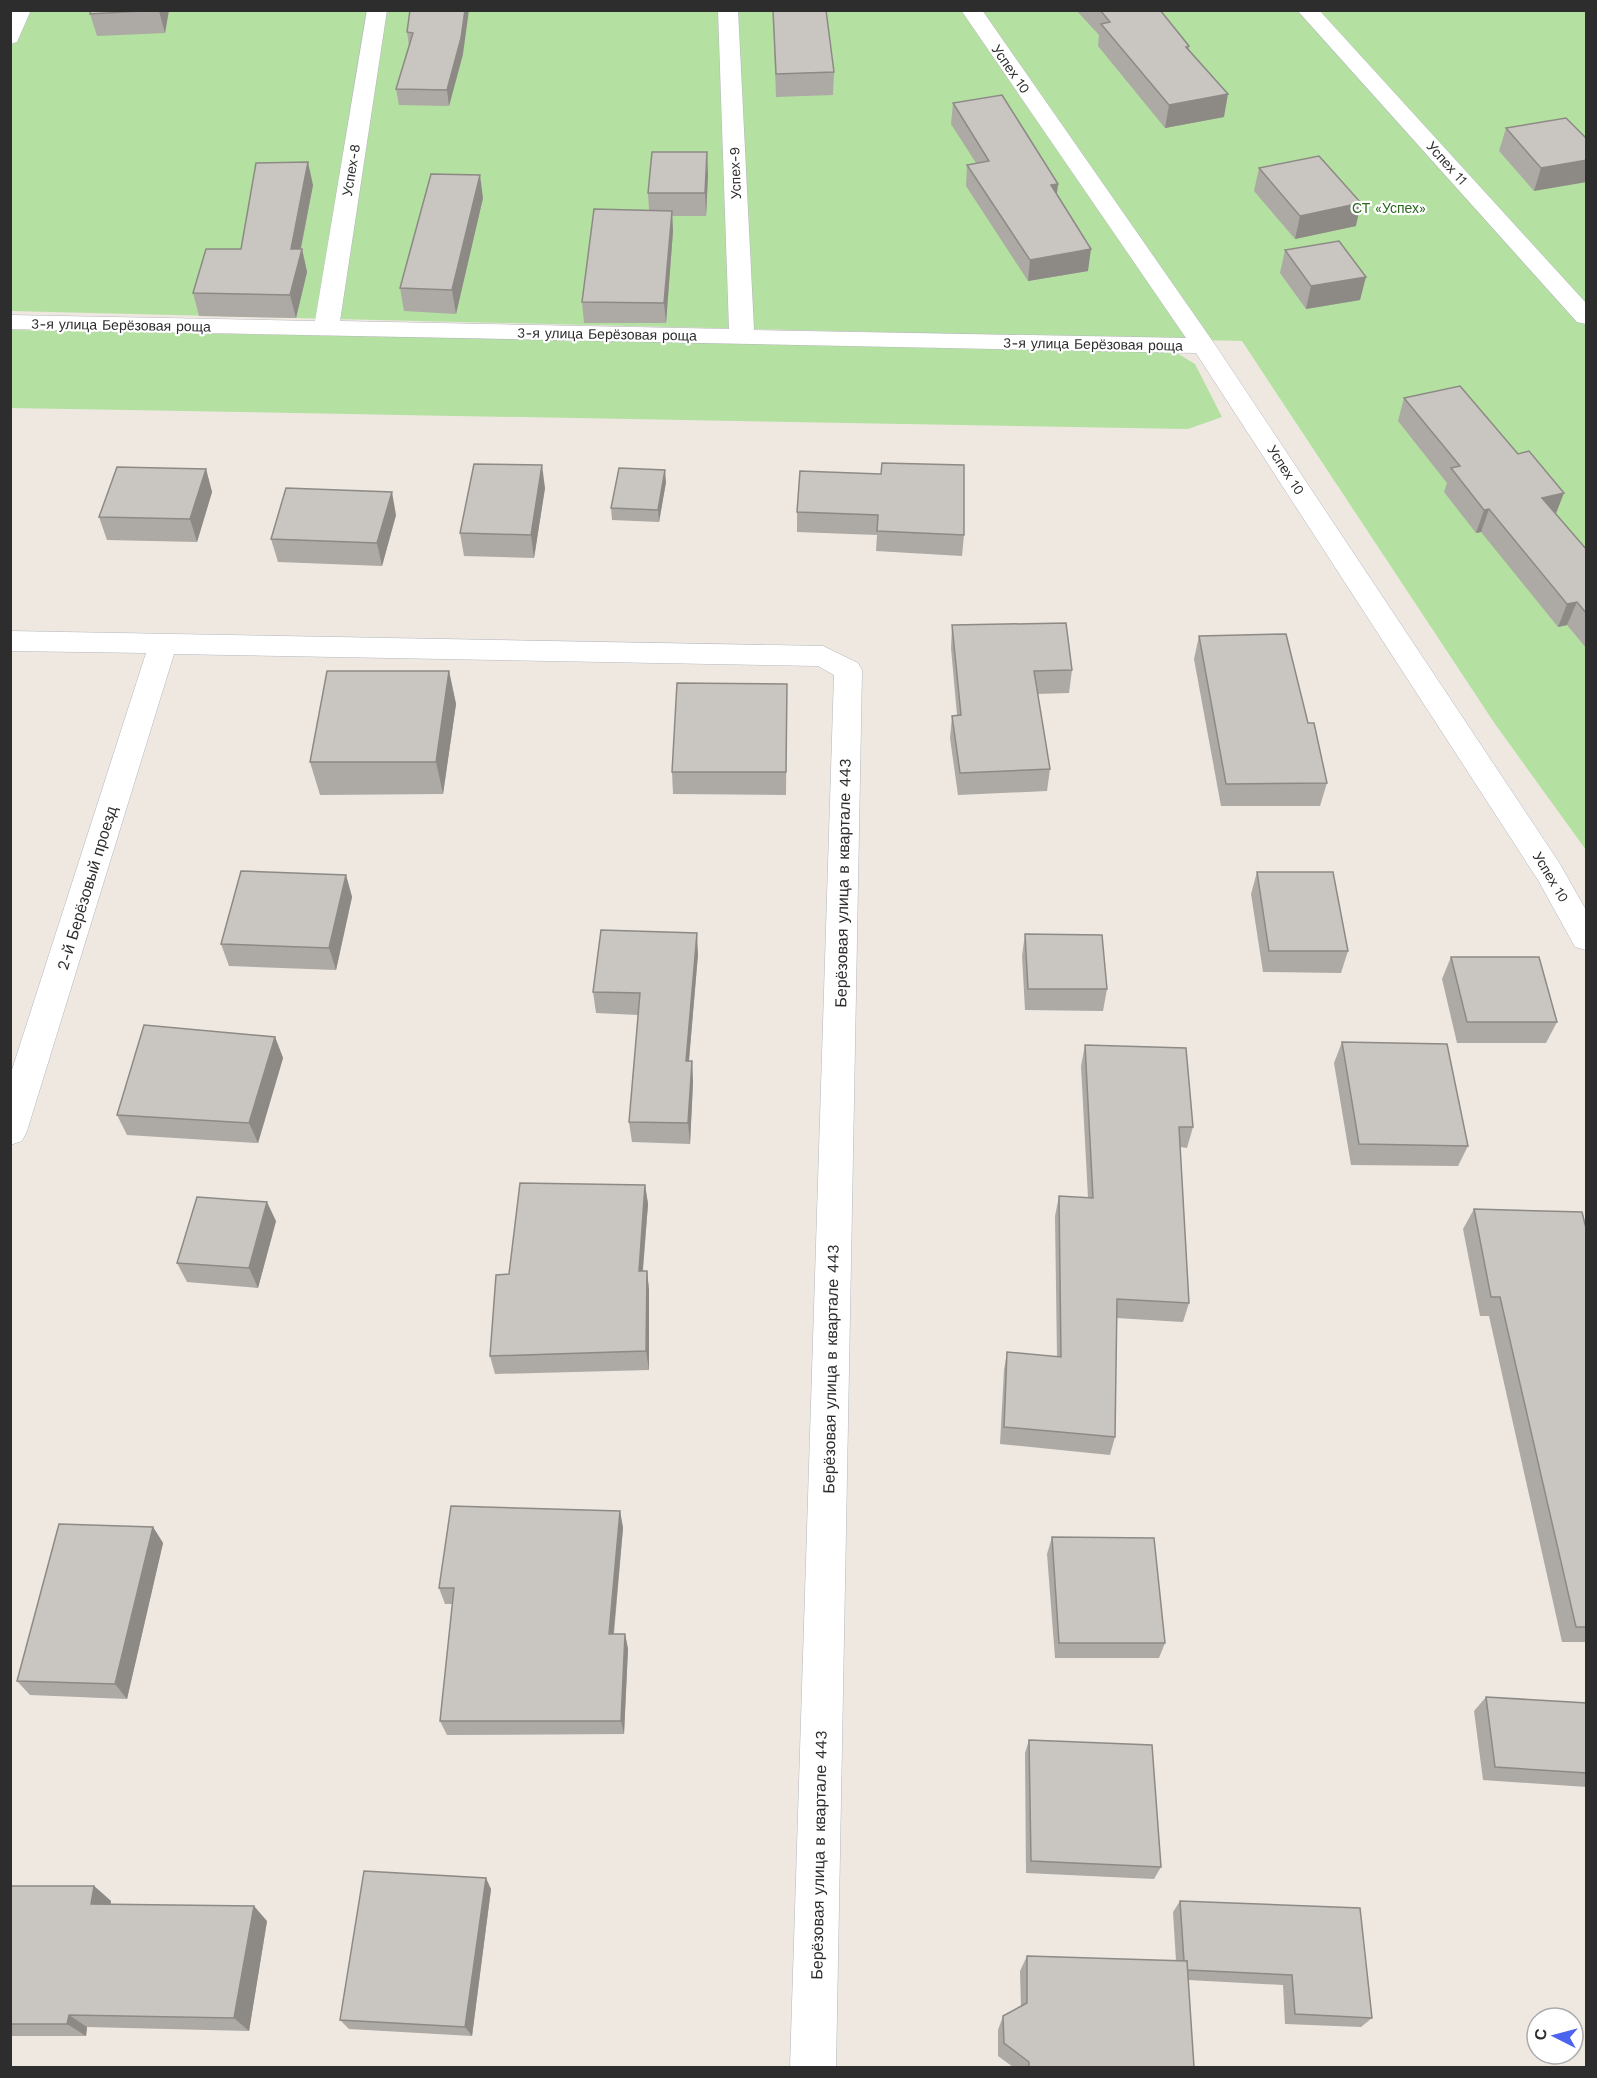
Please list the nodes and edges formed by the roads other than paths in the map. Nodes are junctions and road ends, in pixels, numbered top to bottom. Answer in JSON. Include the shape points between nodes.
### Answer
{"nodes":[{"id":1,"x":21,"y":10,"type":"edge"},
{"id":2,"x":377,"y":10,"type":"edge"},
{"id":3,"x":728,"y":10,"type":"edge"},
{"id":4,"x":970,"y":10,"type":"edge"},
{"id":5,"x":1307,"y":10,"type":"edge"},
{"id":6,"x":10,"y":38,"type":"edge"},
{"id":7,"x":1587,"y":317,"type":"edge"},
{"id":8,"x":10,"y":322,"type":"edge"},
{"id":9,"x":326,"y":330,"type":"junction"},
{"id":10,"x":741,"y":336,"type":"junction"},
{"id":11,"x":1204,"y":346,"type":"junction"},
{"id":12,"x":10,"y":641,"type":"edge"},
{"id":13,"x":163,"y":645,"type":"junction"},
{"id":14,"x":1587,"y":938,"type":"edge"},
{"id":15,"x":10,"y":1131,"type":"edge"},
{"id":16,"x":813,"y":2067,"type":"edge"}],
"edges":[{"from":1,"to":6,"type":"street"},
{"from":2,"to":9,"type":"street","name":"Успех-8"},
{"from":3,"to":10,"type":"street","name":"Успех-9"},
{"from":4,"to":11,"type":"street","name":"Успех 10"},
{"from":5,"to":7,"type":"street","name":"Успех 11"},
{"from":8,"to":9,"type":"street","name":"3-я улица Берёзовая роща"},
{"from":9,"to":10,"type":"street","name":"3-я улица Берёзовая роща"},
{"from":10,"to":11,"type":"street","name":"3-я улица Берёзовая роща"},
{"from":11,"to":14,"type":"street","name":"Успех 10","via":[[1549,872]]},
{"from":12,"to":13,"type":"street"},
{"from":13,"to":15,"type":"street","name":"2-й Берёзовый проезд"},
{"from":13,"to":16,"type":"street","name":"Берёзовая улица в квартале 443","via":[[823,656],[848,670]]}]}
